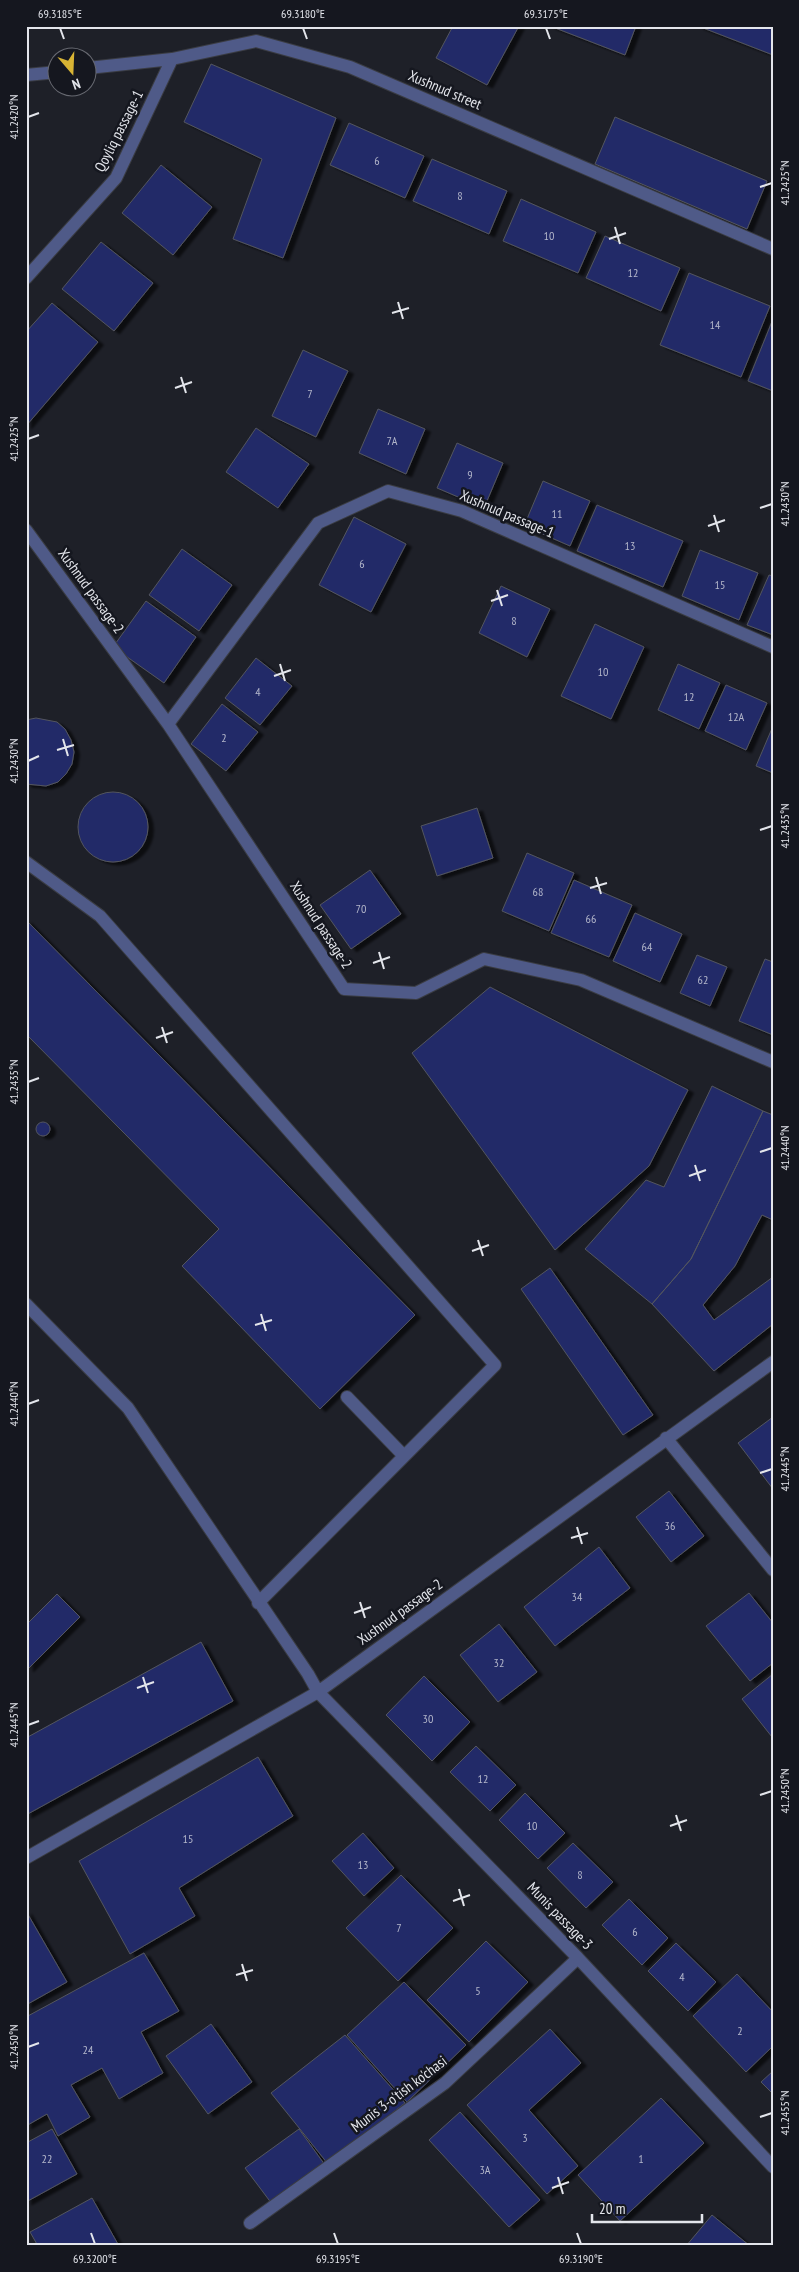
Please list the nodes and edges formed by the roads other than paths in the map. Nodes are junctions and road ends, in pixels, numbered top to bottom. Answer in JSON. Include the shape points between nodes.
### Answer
{"nodes":[{"id":1,"x":172,"y":59,"type":"junction"},
{"id":2,"x":98,"y":67,"type":"edge"},
{"id":3,"x":48,"y":73,"type":"edge"},
{"id":4,"x":26,"y":75,"type":"edge"},
{"id":5,"x":773,"y":250,"type":"edge"},
{"id":6,"x":26,"y":278,"type":"edge"},
{"id":7,"x":26,"y":530,"type":"edge"},
{"id":8,"x":773,"y":647,"type":"edge"},
{"id":9,"x":168,"y":724,"type":"junction"},
{"id":10,"x":26,"y":862,"type":"edge"},
{"id":11,"x":773,"y":1062,"type":"edge"},
{"id":12,"x":26,"y":1304,"type":"edge"},
{"id":13,"x":773,"y":1362,"type":"edge"},
{"id":14,"x":347,"y":1397,"type":"dead end"},
{"id":15,"x":666,"y":1438,"type":"junction"},
{"id":16,"x":404,"y":1456,"type":"junction"},
{"id":17,"x":773,"y":1570,"type":"edge"},
{"id":18,"x":258,"y":1603,"type":"junction"},
{"id":19,"x":318,"y":1692,"type":"junction"},
{"id":20,"x":26,"y":1858,"type":"edge"},
{"id":21,"x":578,"y":1958,"type":"junction"},
{"id":22,"x":773,"y":2167,"type":"edge"},
{"id":23,"x":250,"y":2222,"type":"dead end"}],
"edges":[{"from":1,"to":2,"type":"street","name":"Xushnud street"},
{"from":1,"to":5,"type":"street","name":"Xushnud street","via":[[256,41],[350,67]]},
{"from":1,"to":6,"type":"street","name":"Qoyliq passage-1","via":[[116,178]]},
{"from":3,"to":4,"type":"street"},
{"from":7,"to":9,"type":"street","name":"Xushnud passage-2"},
{"from":8,"to":9,"type":"street","name":"Xushnud passage-1","via":[[462,510],[388,491],[318,524]]},
{"from":9,"to":11,"type":"street","name":"Xushnud passage-2","via":[[344,989],[416,993],[484,959],[581,980]]},
{"from":10,"to":16,"type":"street","via":[[100,916],[495,1365]]},
{"from":12,"to":18,"type":"street","name":"Munis passage-3","via":[[128,1408]]},
{"from":13,"to":15,"type":"street","name":"Xushnud passage-2"},
{"from":14,"to":16,"type":"street"},
{"from":15,"to":17,"type":"street"},
{"from":15,"to":19,"type":"street","name":"Xushnud passage-2"},
{"from":16,"to":18,"type":"street"},
{"from":18,"to":19,"type":"street","name":"Munis passage-3"},
{"from":19,"to":20,"type":"street","name":"Xushnud passage-2"},
{"from":19,"to":21,"type":"street","name":"Munis passage-3"},
{"from":21,"to":22,"type":"street","name":"Munis passage-3"},
{"from":21,"to":23,"type":"street","name":"Munis 3-o'tish ko'chasi","via":[[445,2083]]}]}
